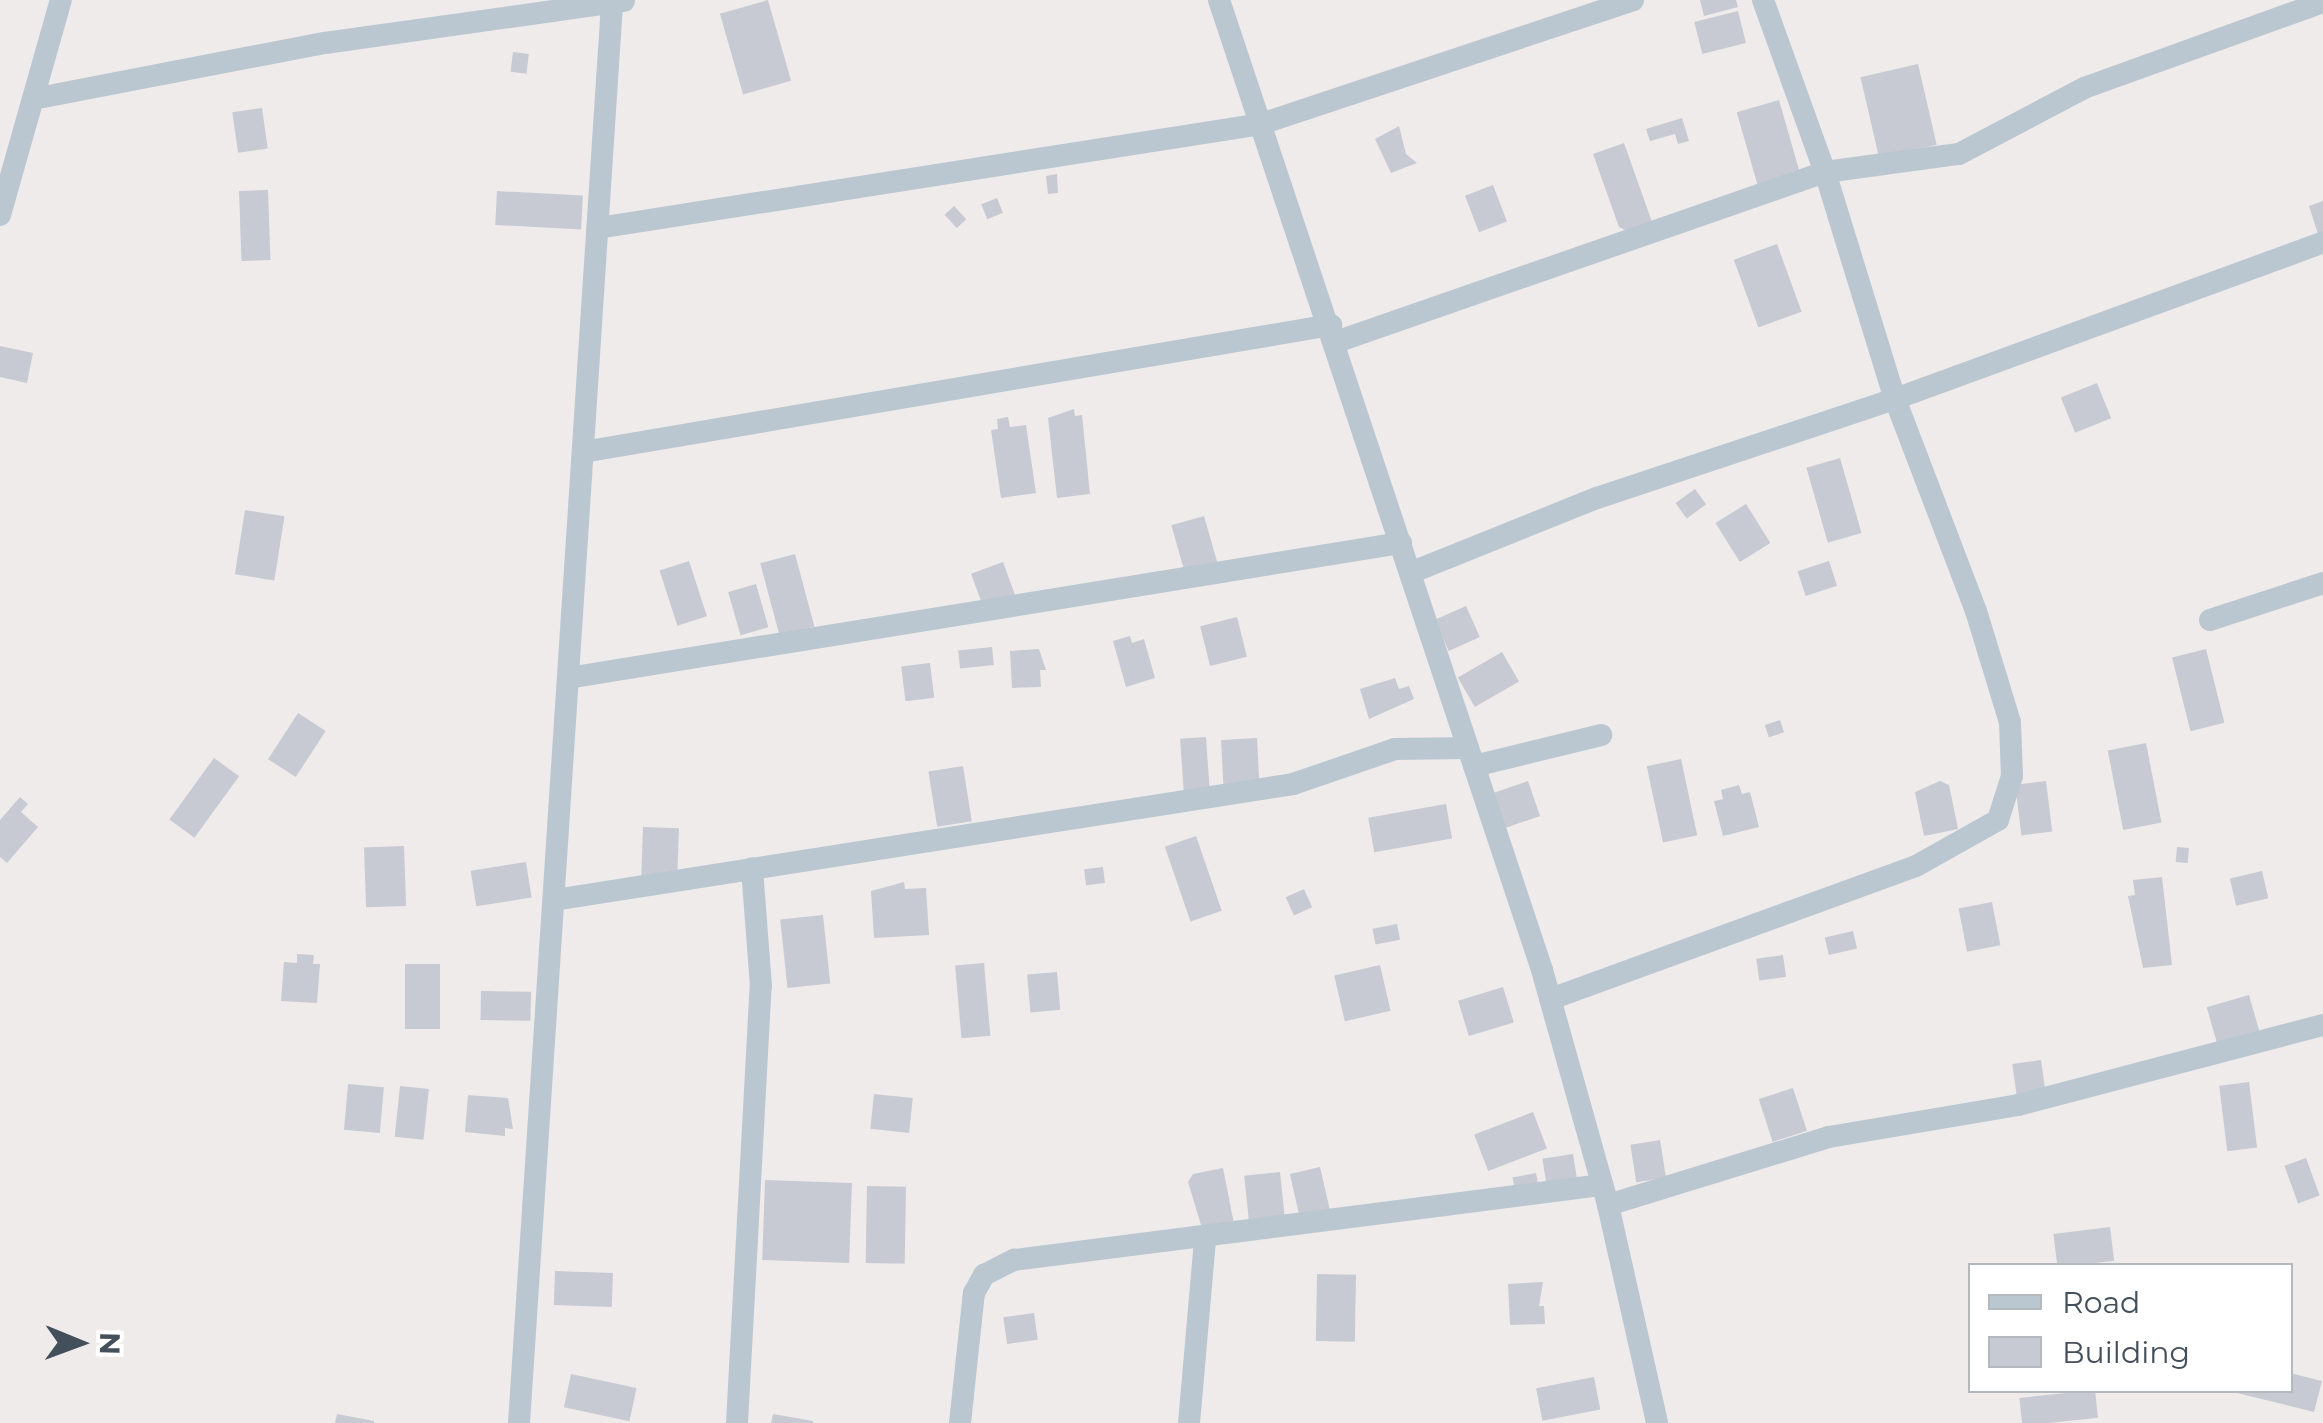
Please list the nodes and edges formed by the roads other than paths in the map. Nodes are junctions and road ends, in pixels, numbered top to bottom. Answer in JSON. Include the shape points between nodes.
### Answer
{"nodes":[{"id":1,"x":61,"y":0,"type":"edge"},
{"id":2,"x":1219,"y":0,"type":"edge"},
{"id":3,"x":1634,"y":0,"type":"edge"},
{"id":4,"x":1763,"y":0,"type":"edge"},
{"id":5,"x":619,"y":2,"type":"edge"},
{"id":6,"x":2319,"y":8,"type":"edge"},
{"id":7,"x":33,"y":99,"type":"junction"},
{"id":8,"x":1261,"y":124,"type":"junction"},
{"id":9,"x":1825,"y":172,"type":"junction"},
{"id":10,"x":0,"y":216,"type":"edge"},
{"id":11,"x":598,"y":228,"type":"junction"},
{"id":12,"x":2323,"y":242,"type":"edge"},
{"id":13,"x":1333,"y":333,"type":"junction"},
{"id":14,"x":1895,"y":400,"type":"junction"},
{"id":15,"x":583,"y":452,"type":"junction"},
{"id":16,"x":1400,"y":543,"type":"junction"},
{"id":17,"x":1410,"y":573,"type":"junction"},
{"id":18,"x":2323,"y":583,"type":"edge"},
{"id":19,"x":2210,"y":620,"type":"dead end"},
{"id":20,"x":568,"y":678,"type":"junction"},
{"id":21,"x":1601,"y":735,"type":"dead end"},
{"id":22,"x":1471,"y":757,"type":"junction"},
{"id":23,"x":752,"y":868,"type":"junction"},
{"id":24,"x":554,"y":900,"type":"junction"},
{"id":25,"x":1550,"y":999,"type":"junction"},
{"id":26,"x":2323,"y":1025,"type":"edge"},
{"id":27,"x":1605,"y":1195,"type":"junction"},
{"id":28,"x":1205,"y":1240,"type":"junction"},
{"id":29,"x":520,"y":1423,"type":"edge"},
{"id":30,"x":737,"y":1423,"type":"edge"},
{"id":31,"x":960,"y":1423,"type":"edge"},
{"id":32,"x":1189,"y":1423,"type":"edge"},
{"id":33,"x":1657,"y":1423,"type":"edge"}],
"edges":[{"from":1,"to":7,"type":"street"},
{"from":2,"to":8,"type":"street"},
{"from":3,"to":8,"type":"street"},
{"from":4,"to":9,"type":"street"},
{"from":5,"to":7,"type":"street","via":[[325,43]]},
{"from":5,"to":11,"type":"street"},
{"from":6,"to":9,"type":"street","via":[[2084,88],[1959,154]]},
{"from":7,"to":10,"type":"street"},
{"from":8,"to":11,"type":"street"},
{"from":8,"to":13,"type":"street"},
{"from":9,"to":13,"type":"street"},
{"from":9,"to":14,"type":"street"},
{"from":11,"to":15,"type":"street"},
{"from":12,"to":14,"type":"street"},
{"from":13,"to":15,"type":"street"},
{"from":13,"to":16,"type":"street"},
{"from":14,"to":17,"type":"street","via":[[1596,498]]},
{"from":14,"to":25,"type":"street","via":[[1976,611],[2010,722],[2012,776],[1998,820],[1916,866]]},
{"from":15,"to":20,"type":"street"},
{"from":16,"to":17,"type":"street"},
{"from":16,"to":20,"type":"street"},
{"from":17,"to":22,"type":"street"},
{"from":18,"to":19,"type":"street"},
{"from":20,"to":24,"type":"street"},
{"from":21,"to":22,"type":"street"},
{"from":22,"to":23,"type":"street","via":[[1395,748],[1293,784]]},
{"from":22,"to":25,"type":"street"},
{"from":23,"to":24,"type":"street"},
{"from":23,"to":30,"type":"street","via":[[760,986]]},
{"from":24,"to":29,"type":"street"},
{"from":25,"to":27,"type":"street"},
{"from":26,"to":27,"type":"street","via":[[2018,1105],[1828,1137]]},
{"from":27,"to":28,"type":"street"},
{"from":27,"to":33,"type":"street"},
{"from":28,"to":31,"type":"street","via":[[1014,1260],[984,1274],[974,1293]]},
{"from":28,"to":32,"type":"street"}]}
